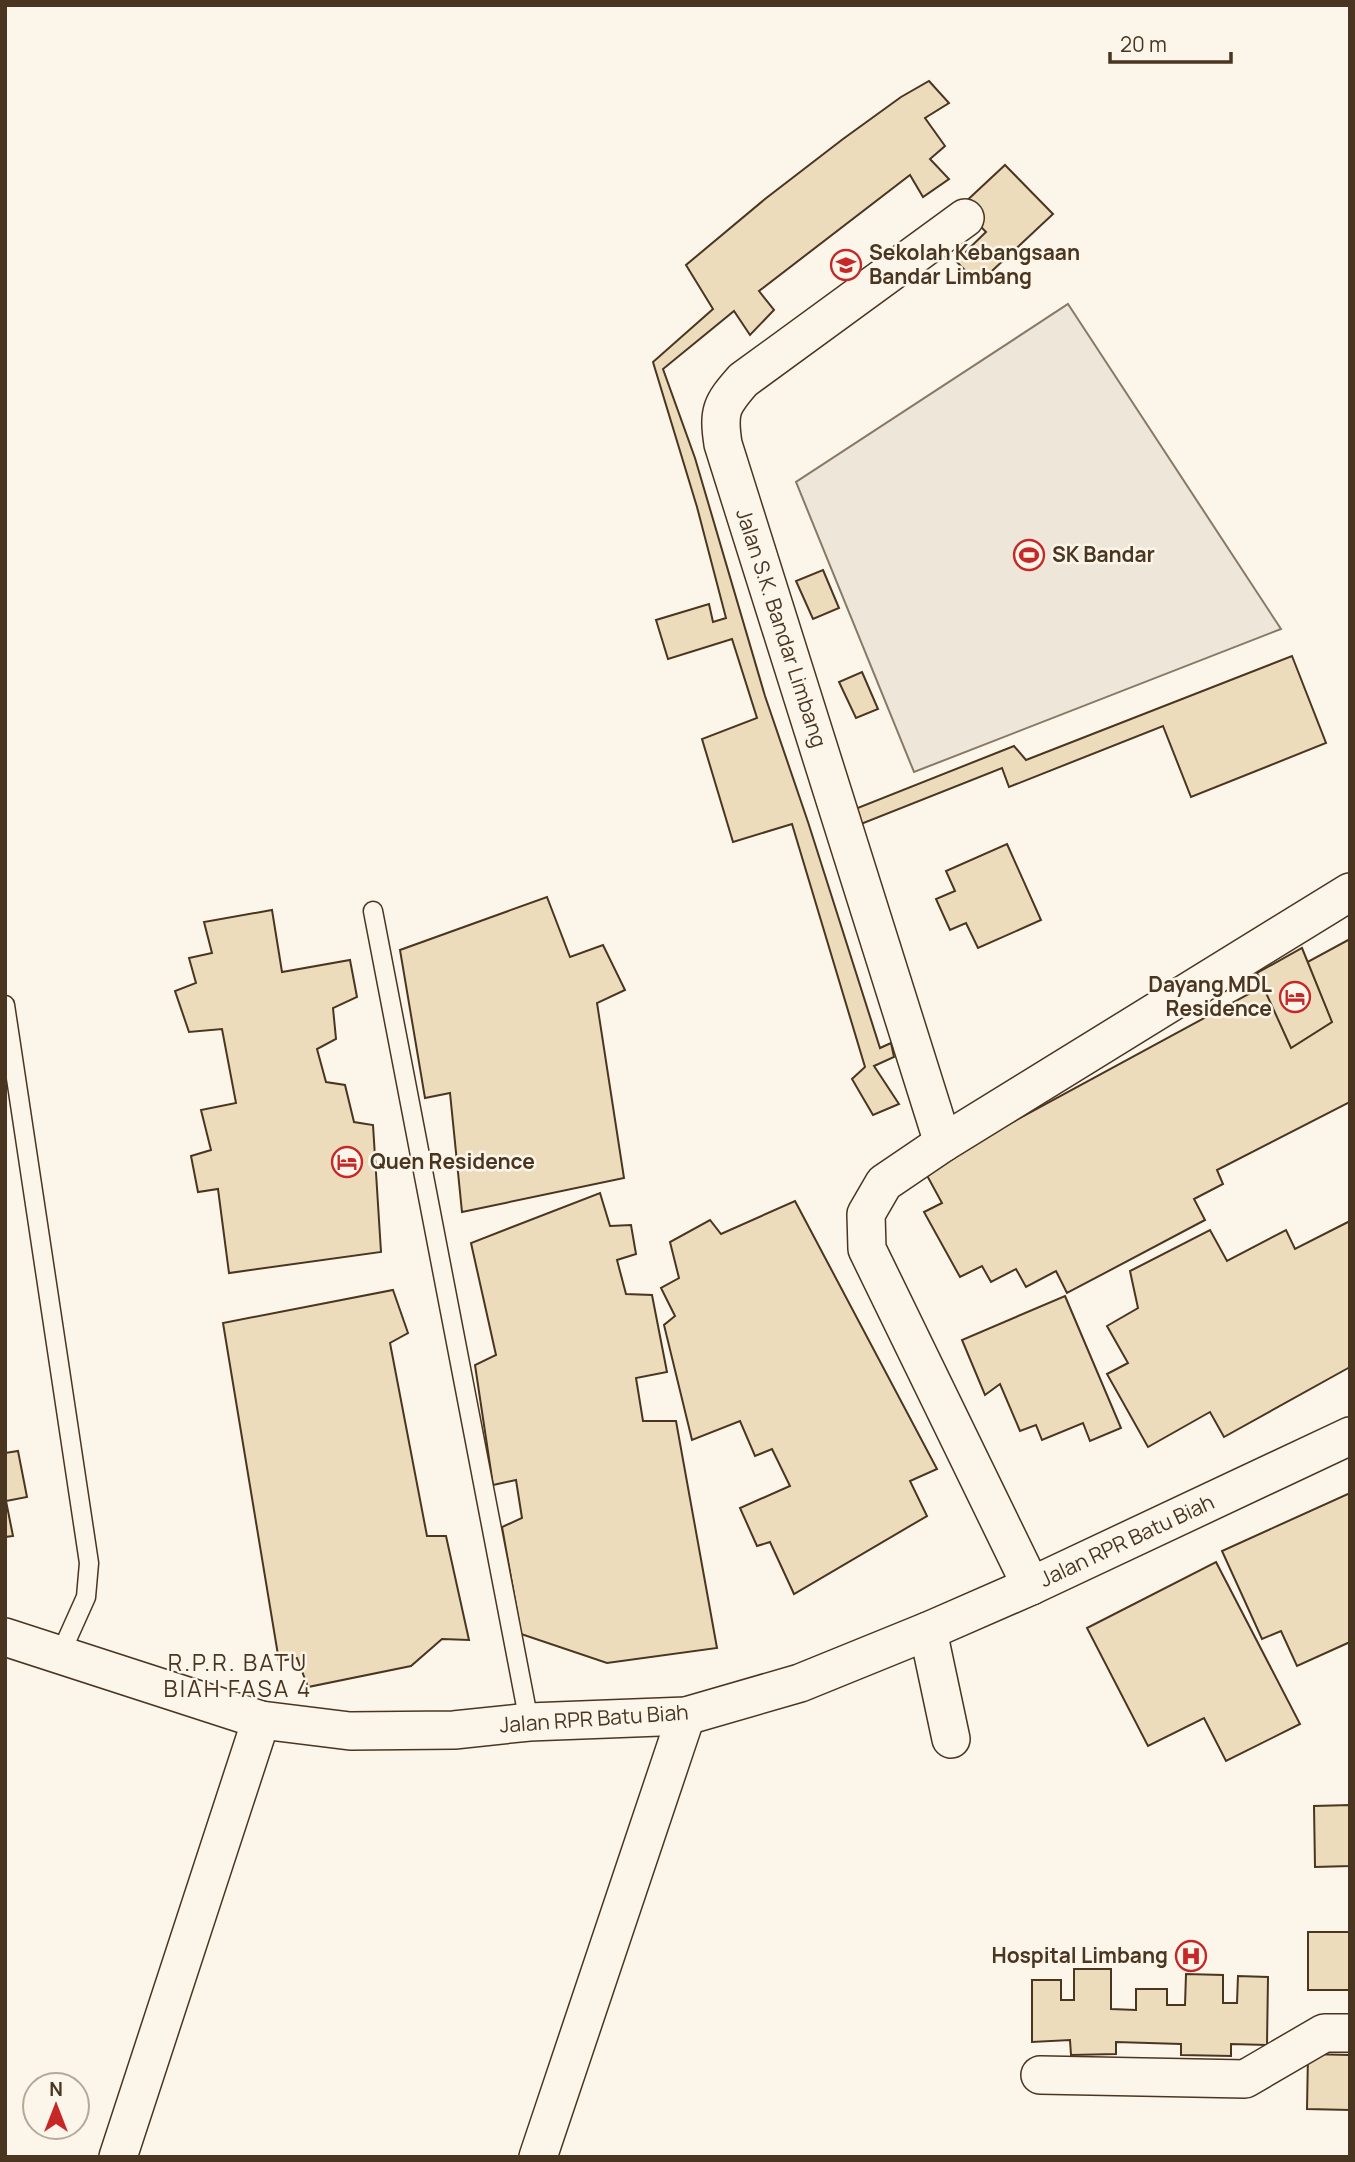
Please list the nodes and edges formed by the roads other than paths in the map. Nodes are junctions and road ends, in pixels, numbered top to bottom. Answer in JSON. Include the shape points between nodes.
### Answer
{"nodes":[{"id":1,"x":965,"y":218,"type":"dead end"},
{"id":2,"x":1350,"y":892,"type":"edge"},
{"id":3,"x":373,"y":911,"type":"dead end"},
{"id":4,"x":5,"y":1005,"type":"edge"},
{"id":5,"x":943,"y":1143,"type":"junction"},
{"id":6,"x":1350,"y":1436,"type":"edge"},
{"id":7,"x":1031,"y":1586,"type":"junction"},
{"id":8,"x":928,"y":1631,"type":"junction"},
{"id":9,"x":5,"y":1637,"type":"edge"},
{"id":10,"x":60,"y":1654,"type":"junction"},
{"id":11,"x":686,"y":1716,"type":"junction"},
{"id":12,"x":261,"y":1720,"type":"junction"},
{"id":13,"x":528,"y":1722,"type":"junction"},
{"id":14,"x":951,"y":1739,"type":"dead end"},
{"id":15,"x":1350,"y":2033,"type":"edge"},
{"id":16,"x":1040,"y":2076,"type":"dead end"},
{"id":17,"x":118,"y":2157,"type":"edge"},
{"id":18,"x":538,"y":2157,"type":"edge"}],
"edges":[{"from":1,"to":5,"type":"street","name":"Jalan S.K. Bandar Limbang","via":[[743,380],[727,397],[719,419],[723,444]]},
{"from":2,"to":5,"type":"street"},
{"from":3,"to":13,"type":"lane"},
{"from":4,"to":10,"type":"lane","via":[[89,1563],[86,1597]]},
{"from":5,"to":7,"type":"street","via":[[884,1182],[866,1214],[867,1249]]},
{"from":6,"to":7,"type":"street","name":"Jalan RPR Batu Biah"},
{"from":7,"to":8,"type":"street","name":"Jalan RPR Batu Biah"},
{"from":8,"to":11,"type":"street","name":"Jalan RPR Batu Biah","via":[[800,1684]]},
{"from":8,"to":14,"type":"street"},
{"from":9,"to":10,"type":"street","name":"Jalan RPR Batu Biah"},
{"from":10,"to":12,"type":"street","name":"Jalan RPR Batu Biah"},
{"from":11,"to":13,"type":"street","name":"Jalan RPR Batu Biah"},
{"from":11,"to":18,"type":"street"},
{"from":12,"to":13,"type":"street","name":"Jalan RPR Batu Biah","via":[[350,1731],[454,1730]]},
{"from":12,"to":17,"type":"street"},
{"from":15,"to":16,"type":"street","via":[[1324,2033],[1245,2080]]}]}
